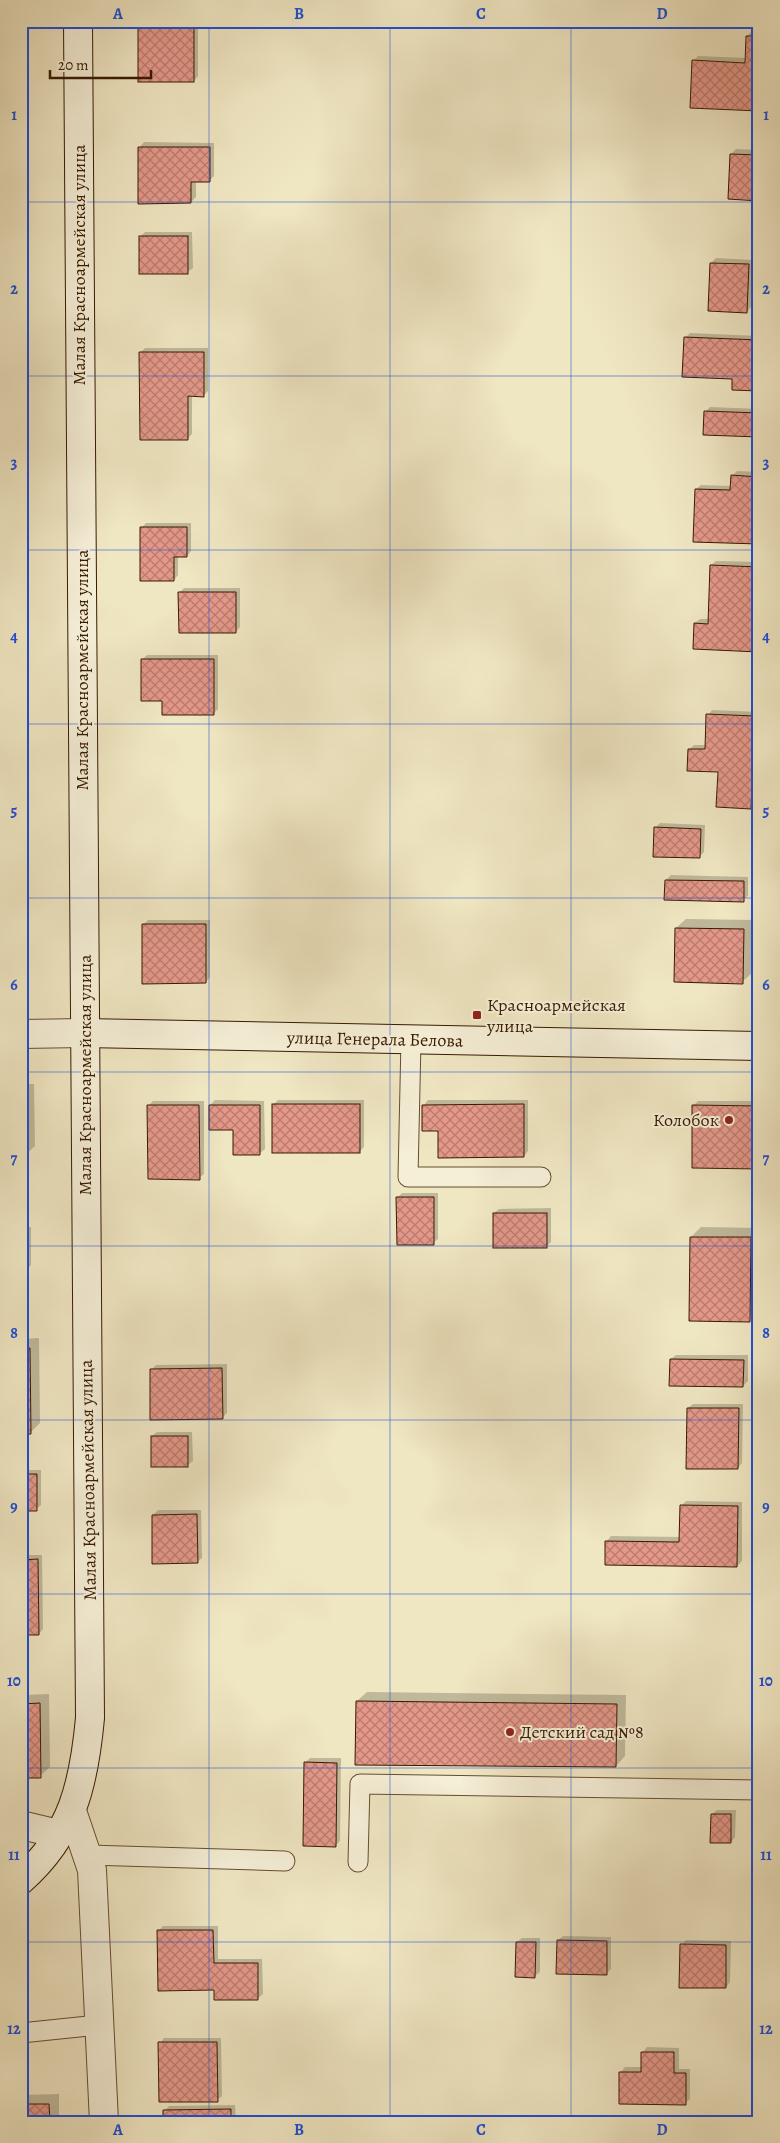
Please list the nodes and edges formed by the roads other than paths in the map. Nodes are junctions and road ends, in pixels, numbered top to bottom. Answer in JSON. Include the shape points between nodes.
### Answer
{"nodes":[{"id":1,"x":78,"y":21,"type":"edge"},
{"id":2,"x":84,"y":1033,"type":"junction"},
{"id":3,"x":21,"y":1034,"type":"edge"},
{"id":4,"x":412,"y":1040,"type":"junction"},
{"id":5,"x":759,"y":1046,"type":"edge"},
{"id":6,"x":541,"y":1177,"type":"dead end"},
{"id":7,"x":759,"y":1790,"type":"edge"},
{"id":8,"x":65,"y":1823,"type":"junction"},
{"id":9,"x":21,"y":1825,"type":"edge"},
{"id":10,"x":88,"y":1855,"type":"junction"},
{"id":11,"x":285,"y":1861,"type":"dead end"},
{"id":12,"x":358,"y":1862,"type":"dead end"},
{"id":13,"x":21,"y":1880,"type":"edge"},
{"id":14,"x":98,"y":2025,"type":"junction"},
{"id":15,"x":21,"y":2033,"type":"edge"},
{"id":16,"x":104,"y":2122,"type":"edge"}],
"edges":[{"from":1,"to":2,"type":"main road","name":"Малая Красноармейская улица"},
{"from":2,"to":3,"type":"main road","name":"улица Генерала Белова"},
{"from":2,"to":4,"type":"main road","name":"улица Генерала Белова"},
{"from":2,"to":8,"type":"main road","name":"Малая Красноармейская улица","via":[[90,1718],[80,1790]]},
{"from":4,"to":5,"type":"main road","name":"улица Генерала Белова"},
{"from":4,"to":6,"type":"lane","via":[[408,1177]]},
{"from":7,"to":12,"type":"lane","via":[[360,1784]]},
{"from":8,"to":9,"type":"main road"},
{"from":8,"to":10,"type":"main road"},
{"from":8,"to":13,"type":"main road","name":"Малая Красноармейская улица"},
{"from":10,"to":11,"type":"lane"},
{"from":10,"to":14,"type":"main road","via":[[92,1870]]},
{"from":14,"to":15,"type":"lane"},
{"from":14,"to":16,"type":"main road"}]}
